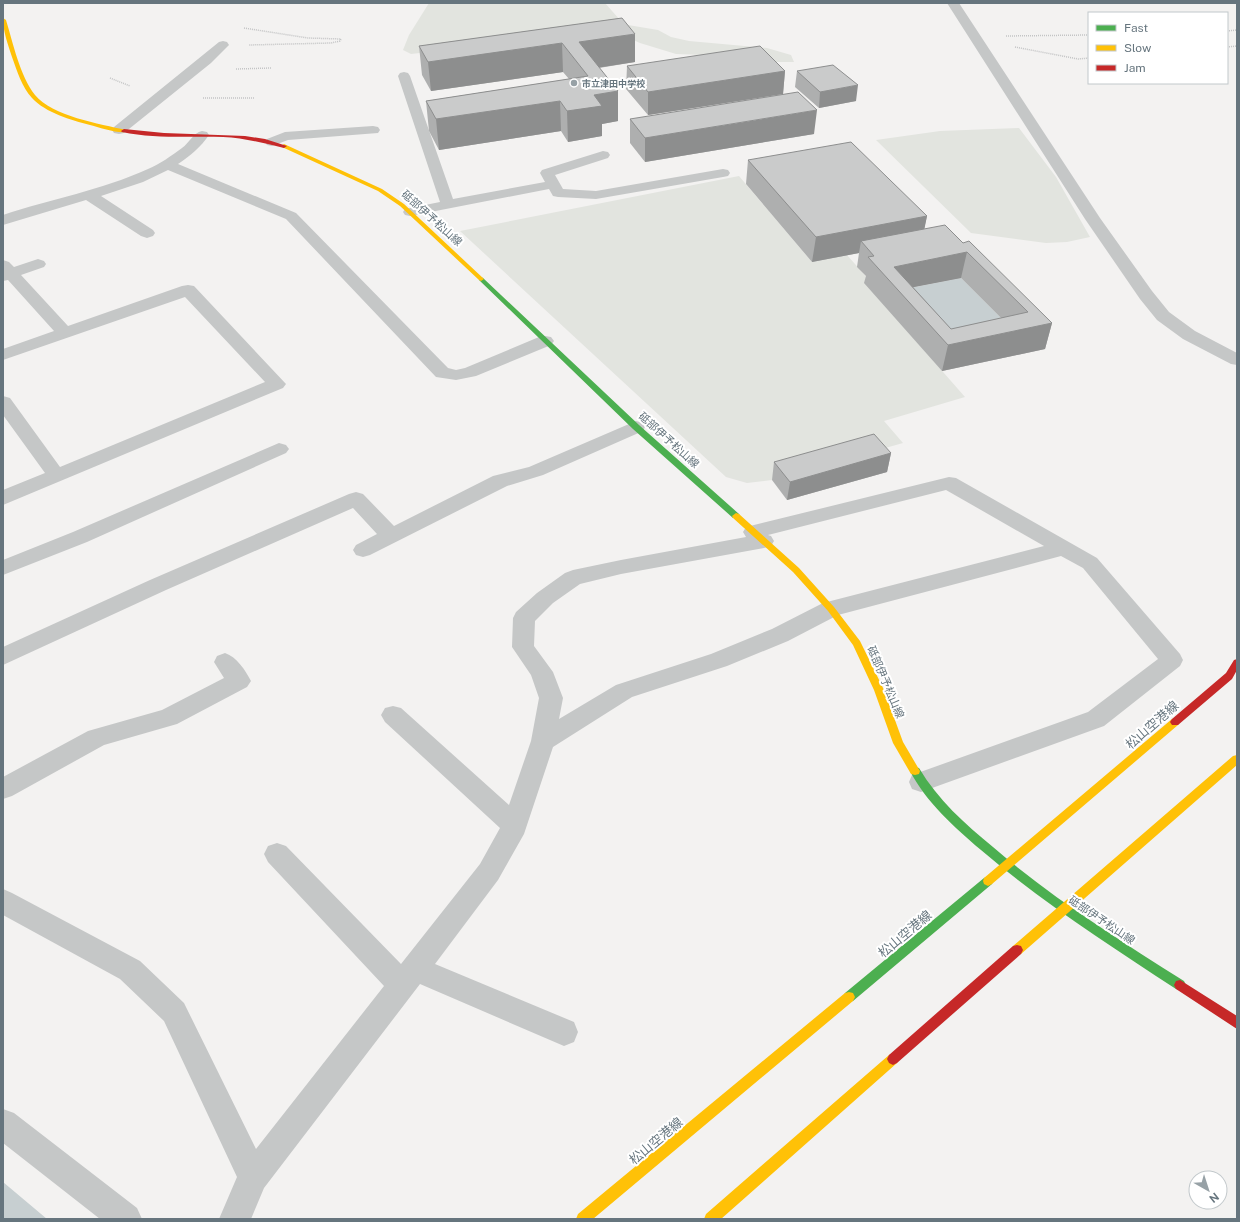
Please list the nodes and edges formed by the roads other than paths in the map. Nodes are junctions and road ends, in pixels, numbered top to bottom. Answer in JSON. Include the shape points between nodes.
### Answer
{"nodes":[{"id":1,"x":953,"y":3,"type":"edge"},
{"id":2,"x":3,"y":20,"type":"edge"},
{"id":3,"x":223,"y":45,"type":"road end"},
{"id":4,"x":404,"y":76,"type":"dead end"},
{"id":5,"x":119,"y":130,"type":"junction"},
{"id":6,"x":373,"y":130,"type":"dead end"},
{"id":7,"x":202,"y":135,"type":"junction"},
{"id":8,"x":272,"y":142,"type":"junction"},
{"id":9,"x":603,"y":155,"type":"dead end"},
{"id":10,"x":167,"y":165,"type":"junction"},
{"id":11,"x":723,"y":173,"type":"dead end"},
{"id":12,"x":554,"y":184,"type":"junction"},
{"id":13,"x":90,"y":196,"type":"junction"},
{"id":14,"x":448,"y":205,"type":"junction"},
{"id":15,"x":410,"y":212,"type":"junction"},
{"id":16,"x":3,"y":220,"type":"edge"},
{"id":17,"x":147,"y":233,"type":"dead end"},
{"id":18,"x":38,"y":264,"type":"dead end"},
{"id":19,"x":6,"y":272,"type":"edge"},
{"id":20,"x":65,"y":333,"type":"junction"},
{"id":21,"x":545,"y":341,"type":"junction"},
{"id":22,"x":3,"y":355,"type":"edge"},
{"id":23,"x":1237,"y":360,"type":"edge"},
{"id":24,"x":3,"y":402,"type":"edge"},
{"id":25,"x":636,"y":427,"type":"junction"},
{"id":26,"x":279,"y":449,"type":"dead end"},
{"id":27,"x":57,"y":476,"type":"junction"},
{"id":28,"x":3,"y":498,"type":"edge"},
{"id":29,"x":391,"y":536,"type":"junction"},
{"id":30,"x":759,"y":536,"type":"junction"},
{"id":31,"x":1063,"y":548,"type":"junction"},
{"id":32,"x":363,"y":550,"type":"dead end"},
{"id":33,"x":3,"y":568,"type":"edge"},
{"id":34,"x":831,"y":609,"type":"junction"},
{"id":35,"x":3,"y":657,"type":"edge"},
{"id":36,"x":225,"y":662,"type":"dead end"},
{"id":37,"x":1237,"y":662,"type":"edge"},
{"id":38,"x":393,"y":715,"type":"dead end"},
{"id":39,"x":543,"y":742,"type":"junction"},
{"id":40,"x":1237,"y":759,"type":"edge"},
{"id":41,"x":921,"y":782,"type":"junction"},
{"id":42,"x":3,"y":789,"type":"edge"},
{"id":43,"x":515,"y":826,"type":"junction"},
{"id":44,"x":277,"y":854,"type":"dead end"},
{"id":45,"x":1006,"y":866,"type":"junction"},
{"id":46,"x":3,"y":901,"type":"edge"},
{"id":47,"x":1063,"y":909,"type":"junction"},
{"id":48,"x":408,"y":976,"type":"junction"},
{"id":49,"x":1237,"y":1023,"type":"edge"},
{"id":50,"x":564,"y":1032,"type":"dead end"},
{"id":51,"x":3,"y":1124,"type":"edge"},
{"id":52,"x":253,"y":1178,"type":"junction"},
{"id":53,"x":126,"y":1219,"type":"edge"},
{"id":54,"x":235,"y":1219,"type":"edge"},
{"id":55,"x":583,"y":1219,"type":"edge"},
{"id":56,"x":711,"y":1219,"type":"edge"}],
"edges":[{"from":1,"to":23,"type":"street","via":[[1093,219],[1146,295],[1163,316],[1189,335]]},
{"from":2,"to":5,"type":"main road","name":"砥部伊予松山線","via":[[27,87],[34,97],[45,106],[65,115]]},
{"from":3,"to":5,"type":"street"},
{"from":4,"to":14,"type":"lane"},
{"from":5,"to":7,"type":"main road","name":"砥部伊予松山線","via":[[143,134]]},
{"from":6,"to":8,"type":"street","via":[[285,136]]},
{"from":7,"to":8,"type":"main road","name":"砥部伊予松山線","via":[[245,137]]},
{"from":7,"to":10,"type":"street","via":[[187,151]]},
{"from":8,"to":15,"type":"main road","name":"砥部伊予松山線","via":[[380,190]]},
{"from":9,"to":12,"type":"lane","via":[[547,173]]},
{"from":10,"to":13,"type":"street"},
{"from":10,"to":21,"type":"street","via":[[291,216],[442,373],[456,375],[470,372]]},
{"from":11,"to":12,"type":"lane","via":[[596,195],[558,193]]},
{"from":12,"to":14,"type":"lane"},
{"from":13,"to":16,"type":"street"},
{"from":13,"to":17,"type":"street"},
{"from":14,"to":15,"type":"lane"},
{"from":15,"to":21,"type":"main road","name":"砥部伊予松山線"},
{"from":18,"to":19,"type":"street"},
{"from":19,"to":20,"type":"street"},
{"from":20,"to":22,"type":"street"},
{"from":20,"to":27,"type":"street","via":[[188,290],[277,384]]},
{"from":21,"to":25,"type":"main road","name":"砥部伊予松山線"},
{"from":24,"to":27,"type":"street"},
{"from":25,"to":29,"type":"street","via":[[536,471],[500,481]]},
{"from":25,"to":30,"type":"main road","name":"砥部伊予松山線"},
{"from":26,"to":33,"type":"street","via":[[80,537]]},
{"from":27,"to":28,"type":"street"},
{"from":29,"to":32,"type":"street"},
{"from":29,"to":35,"type":"street","via":[[356,499],[158,585]]},
{"from":30,"to":31,"type":"street","via":[[949,483]]},
{"from":30,"to":34,"type":"main road","name":"砥部伊予松山線","via":[[796,570]]},
{"from":30,"to":39,"type":"street","via":[[573,578],[545,598],[524,618],[522,647],[541,672],[551,698]]},
{"from":31,"to":34,"type":"street"},
{"from":31,"to":41,"type":"street","via":[[1090,563],[1172,660],[1096,719]]},
{"from":34,"to":39,"type":"street","via":[[719,660],[624,691]]},
{"from":34,"to":41,"type":"main road","name":"砥部伊予松山線","via":[[857,642],[880,690],[898,744]]},
{"from":36,"to":42,"type":"street","via":[[238,681],[169,717],[97,738]]},
{"from":37,"to":45,"type":"main road","name":"松山空港線","via":[[1229,676]]},
{"from":38,"to":43,"type":"street"},
{"from":39,"to":43,"type":"street"},
{"from":40,"to":47,"type":"main road"},
{"from":41,"to":45,"type":"main road","name":"砥部伊予松山線","via":[[948,813]]},
{"from":43,"to":48,"type":"street","via":[[489,872]]},
{"from":44,"to":48,"type":"street"},
{"from":45,"to":47,"type":"main road","name":"砥部伊予松山線"},
{"from":45,"to":55,"type":"main road","name":"松山空港線"},
{"from":46,"to":52,"type":"street","via":[[130,970],[174,1012]]},
{"from":47,"to":49,"type":"main road","name":"砥部伊予松山線"},
{"from":47,"to":56,"type":"main road"},
{"from":48,"to":50,"type":"street"},
{"from":48,"to":52,"type":"street"},
{"from":51,"to":53,"type":"street"},
{"from":52,"to":54,"type":"street"}]}
